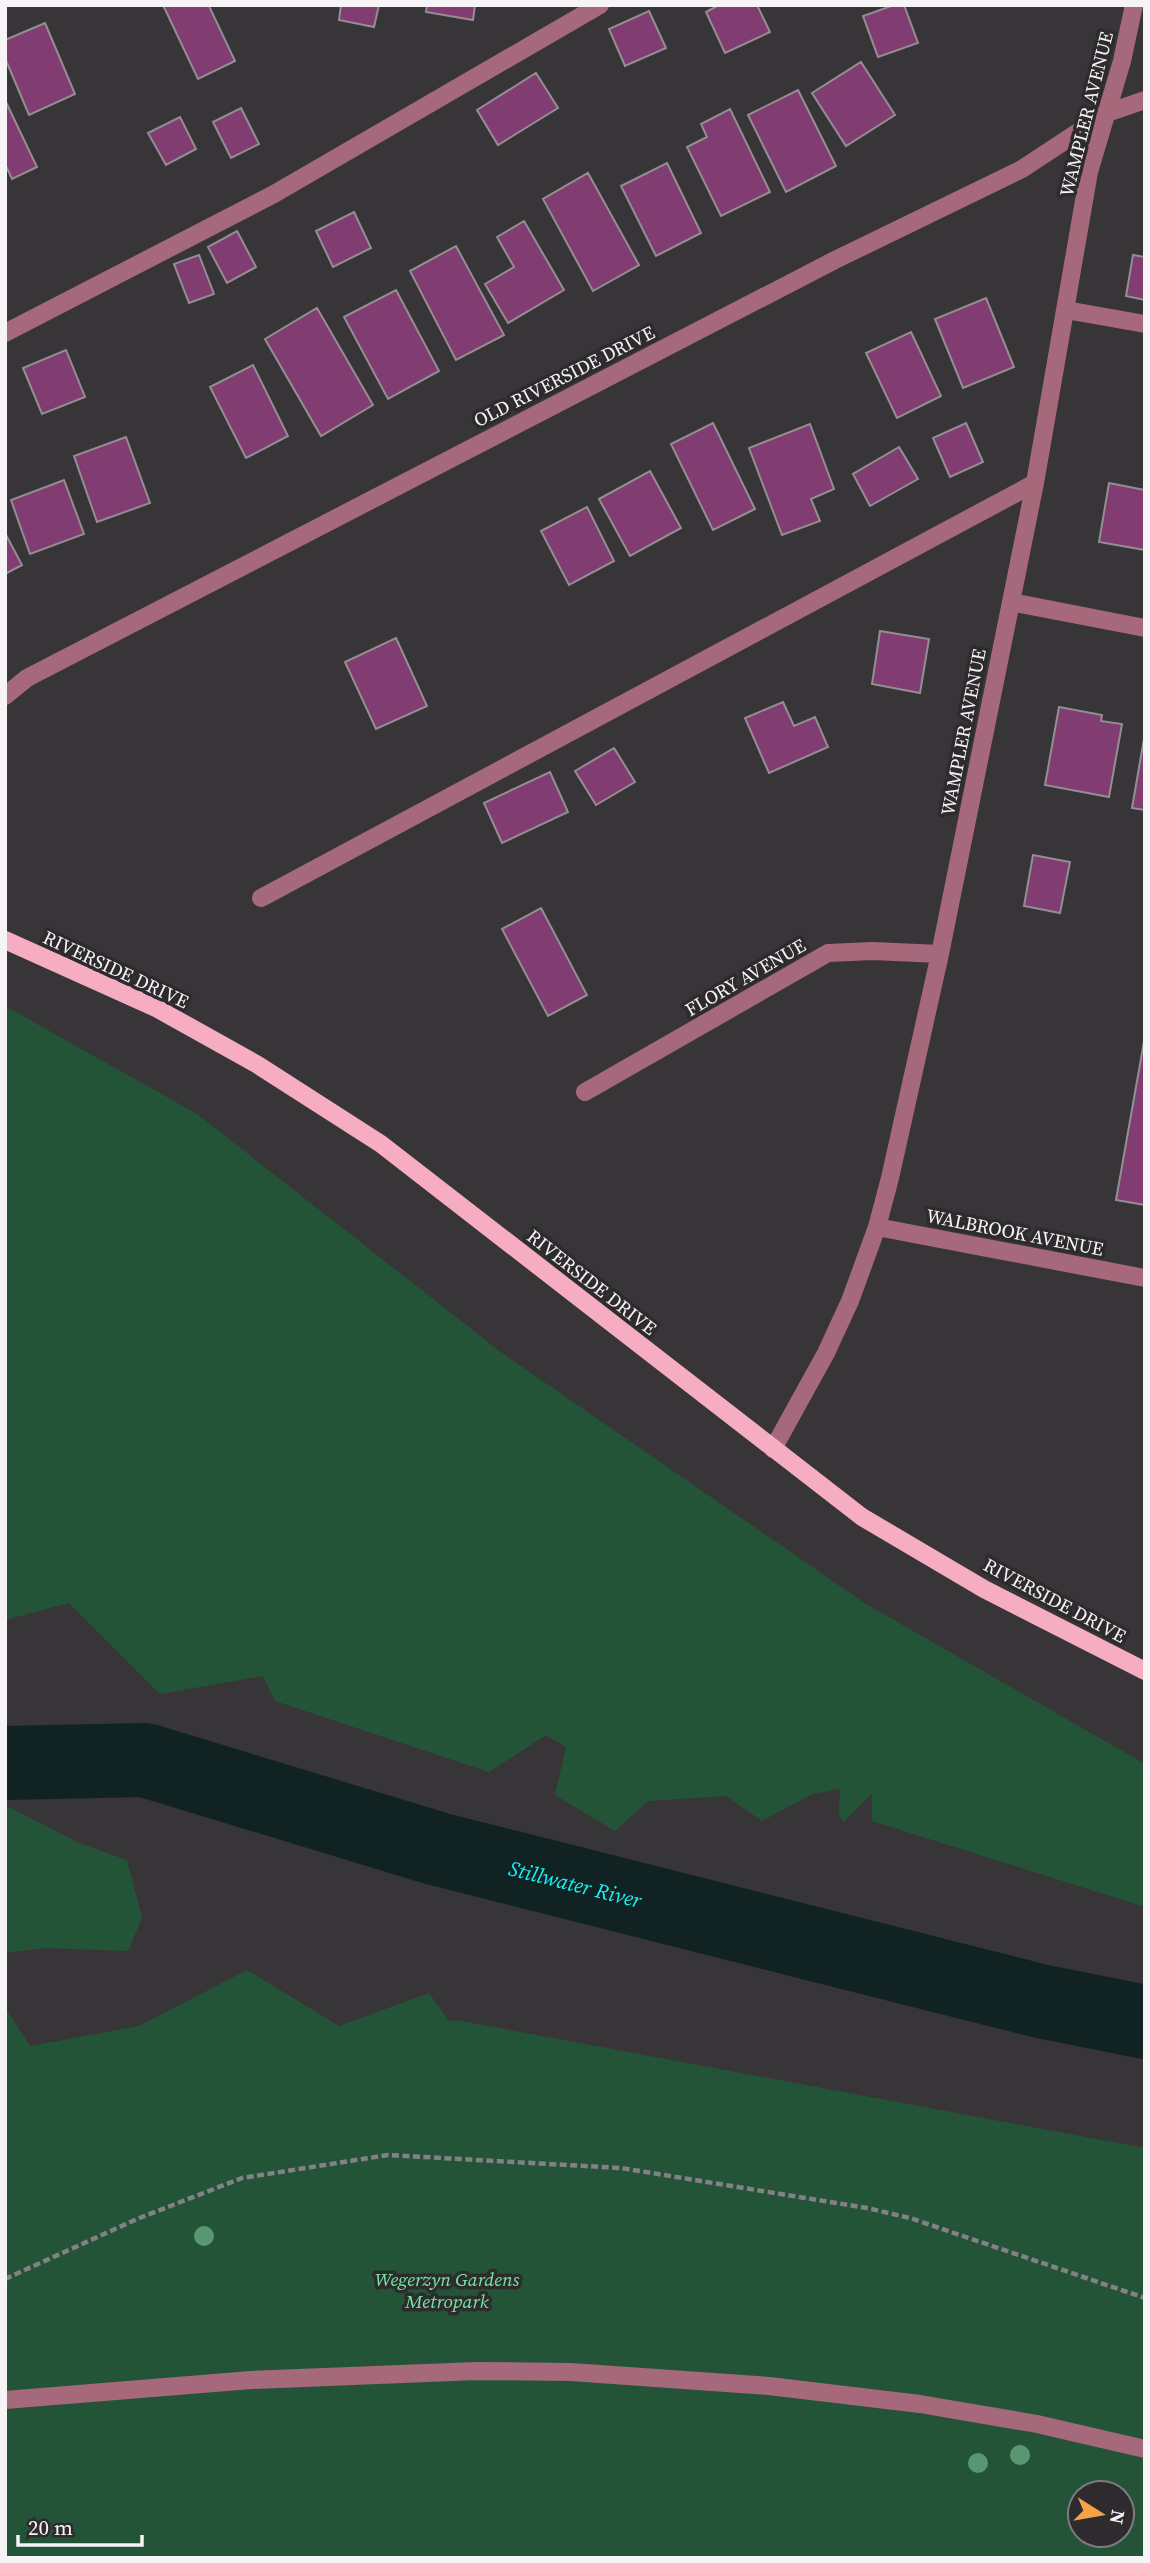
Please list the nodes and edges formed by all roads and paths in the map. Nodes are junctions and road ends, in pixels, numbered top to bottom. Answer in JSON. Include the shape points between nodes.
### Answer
{"nodes":[{"id":1,"x":600,"y":5,"type":"edge"},
{"id":2,"x":1134,"y":5,"type":"edge"},
{"id":3,"x":1145,"y":100,"type":"edge"},
{"id":4,"x":1107,"y":113,"type":"junction"},
{"id":5,"x":1066,"y":310,"type":"junction"},
{"id":6,"x":1145,"y":324,"type":"edge"},
{"id":7,"x":5,"y":333,"type":"edge"},
{"id":8,"x":1034,"y":484,"type":"junction"},
{"id":9,"x":1011,"y":602,"type":"junction"},
{"id":10,"x":1145,"y":628,"type":"edge"},
{"id":11,"x":5,"y":696,"type":"edge"},
{"id":12,"x":261,"y":898,"type":"dead end"},
{"id":13,"x":5,"y":940,"type":"edge"},
{"id":14,"x":940,"y":954,"type":"junction"},
{"id":15,"x":585,"y":1092,"type":"dead end"},
{"id":16,"x":877,"y":1227,"type":"junction"},
{"id":17,"x":1145,"y":1278,"type":"edge"},
{"id":18,"x":773,"y":1449,"type":"junction"},
{"id":19,"x":1145,"y":1671,"type":"edge"},
{"id":20,"x":5,"y":2279,"type":"edge"},
{"id":21,"x":1145,"y":2298,"type":"edge"},
{"id":22,"x":5,"y":2400,"type":"edge"},
{"id":23,"x":1145,"y":2449,"type":"edge"}],
"edges":[{"from":1,"to":7,"type":"street","via":[[274,194]]},
{"from":2,"to":4,"type":"street","name":"WAMPLER AVENUE"},
{"from":3,"to":4,"type":"street","name":"OLD RIVERSIDE DRIVE"},
{"from":4,"to":5,"type":"street","name":"WAMPLER AVENUE","via":[[1089,172]]},
{"from":4,"to":11,"type":"street","name":"OLD RIVERSIDE DRIVE","via":[[1022,169],[835,260],[27,678]]},
{"from":5,"to":6,"type":"street"},
{"from":5,"to":8,"type":"street","name":"WAMPLER AVENUE"},
{"from":8,"to":9,"type":"street","name":"WAMPLER AVENUE"},
{"from":8,"to":12,"type":"street"},
{"from":9,"to":10,"type":"street"},
{"from":9,"to":14,"type":"street","name":"WAMPLER AVENUE"},
{"from":13,"to":18,"type":"main road","name":"RIVERSIDE DRIVE","via":[[156,1008],[258,1065],[381,1144]]},
{"from":14,"to":15,"type":"street","name":"FLORY AVENUE","via":[[828,954]]},
{"from":14,"to":16,"type":"street","name":"WAMPLER AVENUE"},
{"from":16,"to":17,"type":"street","name":"WALBROOK AVENUE"},
{"from":16,"to":18,"type":"street","name":"WAMPLER AVENUE","via":[[826,1353]]},
{"from":18,"to":19,"type":"main road","name":"RIVERSIDE DRIVE","via":[[862,1517],[984,1588]]},
{"from":20,"to":21,"type":"path","via":[[242,2178],[388,2155],[621,2168],[867,2208],[910,2218]]},
{"from":22,"to":23,"type":"street","via":[[264,2380],[571,2372],[769,2386],[920,2404]]}]}
